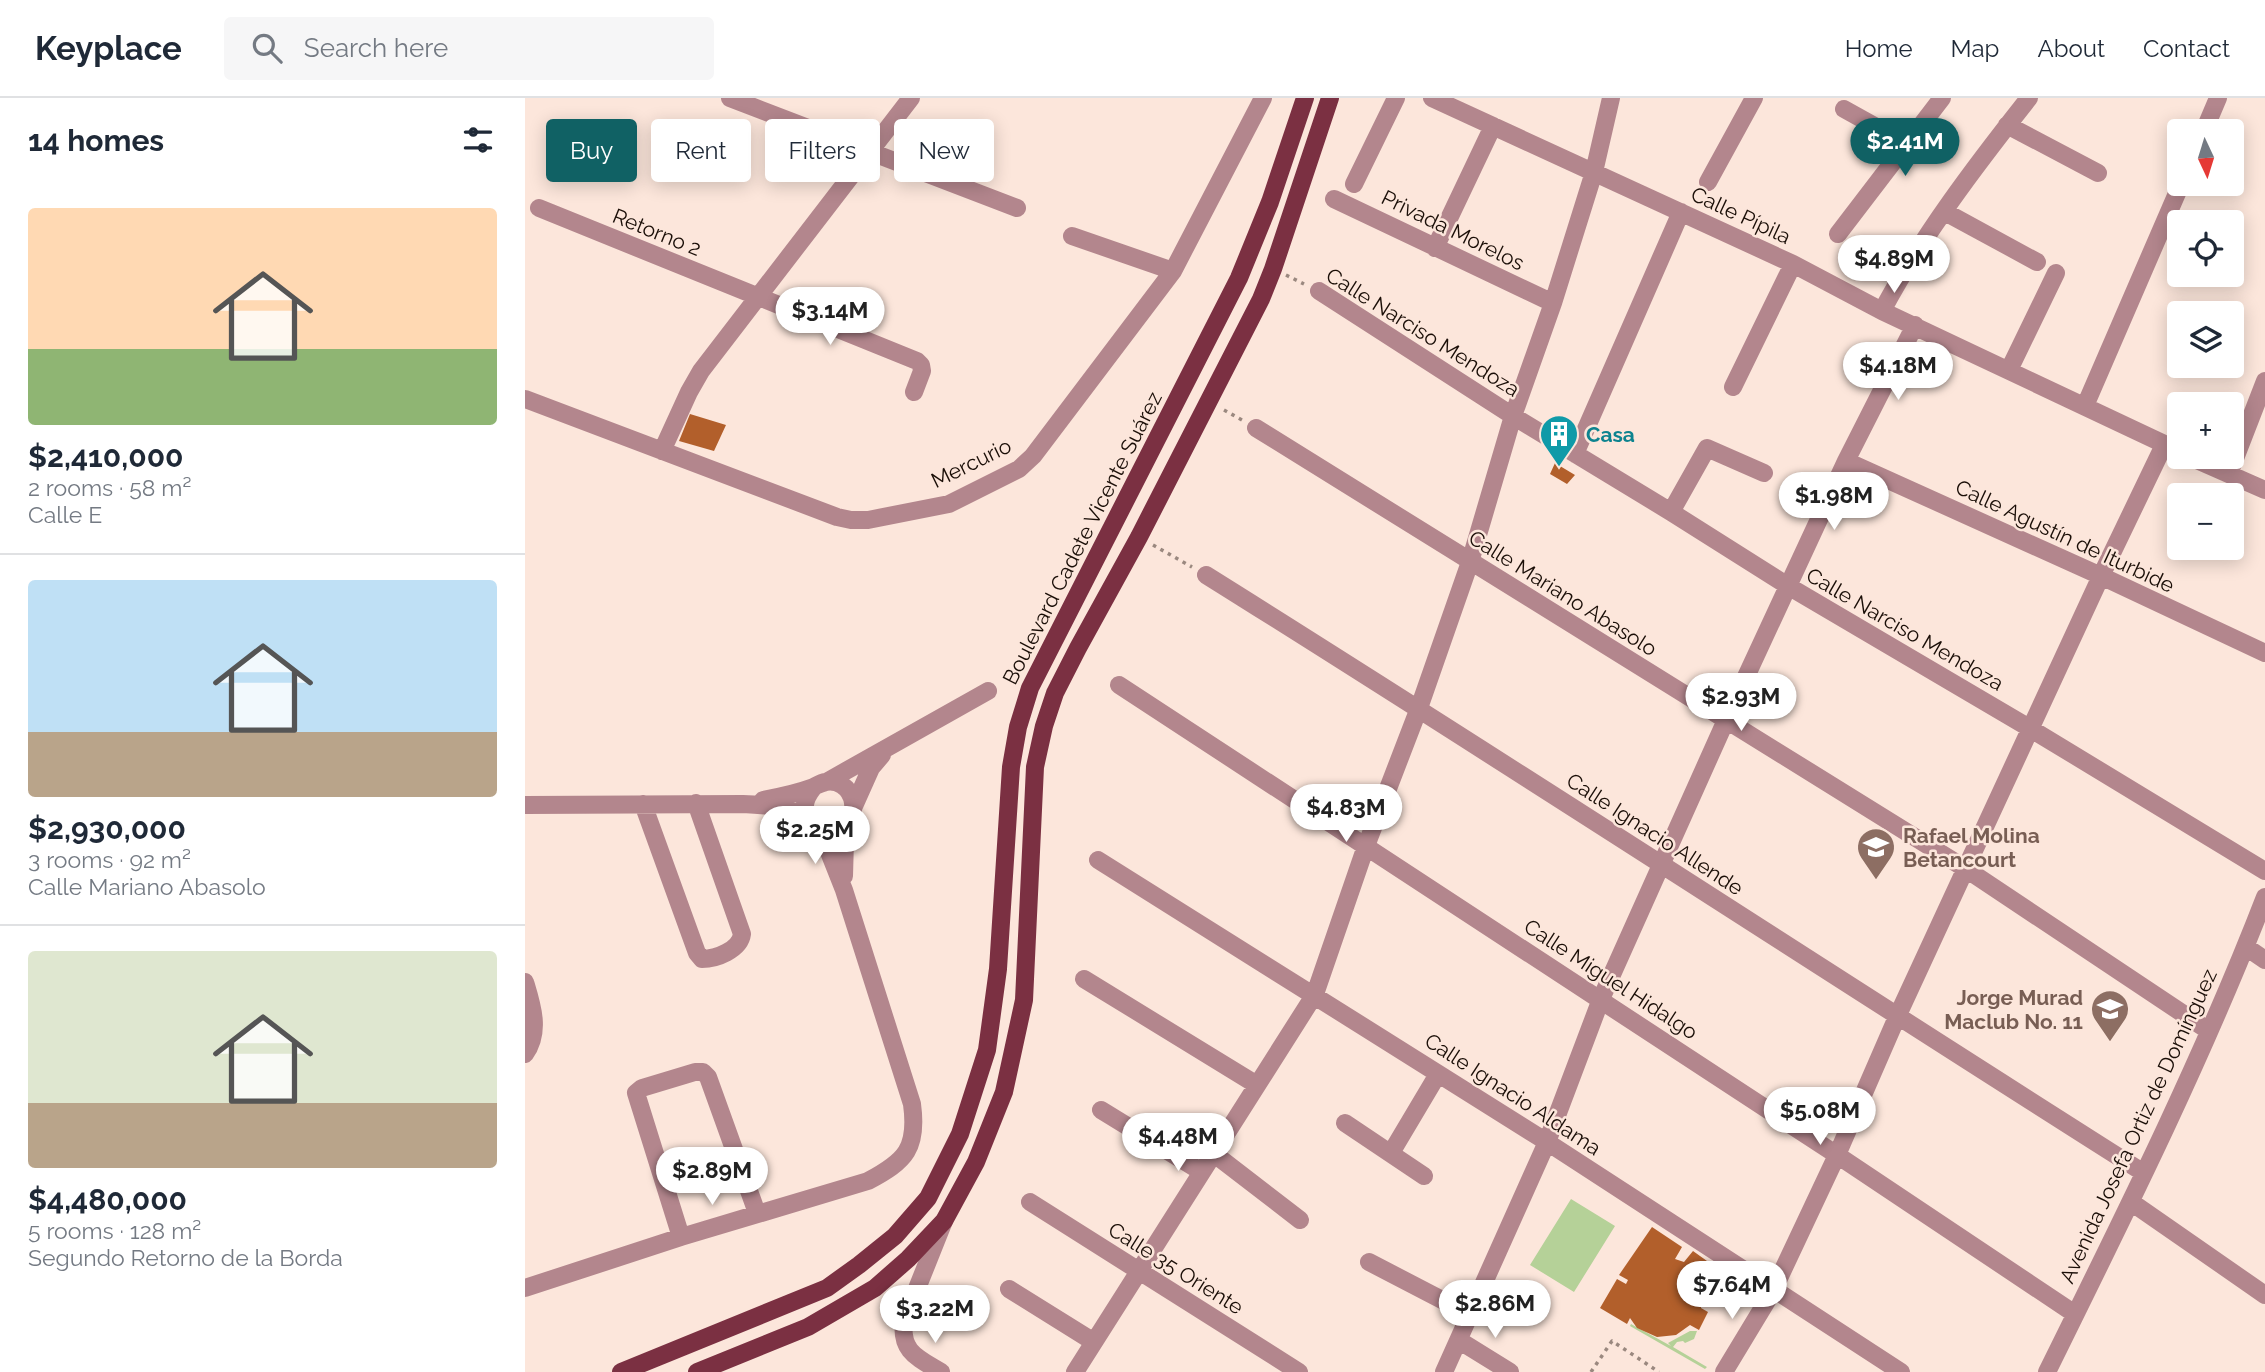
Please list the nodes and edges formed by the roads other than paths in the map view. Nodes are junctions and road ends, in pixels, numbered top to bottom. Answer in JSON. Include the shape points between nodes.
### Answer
{"nodes":[{"id":1,"x":730,"y":98,"type":"edge"},
{"id":2,"x":911,"y":98,"type":"edge"},
{"id":3,"x":1263,"y":98,"type":"edge"},
{"id":4,"x":1305,"y":98,"type":"edge"},
{"id":5,"x":1330,"y":98,"type":"edge"},
{"id":6,"x":1396,"y":98,"type":"edge"},
{"id":7,"x":1432,"y":98,"type":"edge"},
{"id":8,"x":1611,"y":98,"type":"edge"},
{"id":9,"x":1754,"y":98,"type":"edge"},
{"id":10,"x":1943,"y":98,"type":"edge"},
{"id":11,"x":2029,"y":98,"type":"edge"},
{"id":12,"x":2218,"y":98,"type":"edge"},
{"id":13,"x":1844,"y":109,"type":"dead end"},
{"id":14,"x":785,"y":119,"type":"edge"},
{"id":15,"x":2209,"y":119,"type":"edge"},
{"id":16,"x":2007,"y":125,"type":"junction"},
{"id":17,"x":1493,"y":126,"type":"junction"},
{"id":18,"x":880,"y":137,"type":"edge"},
{"id":19,"x":1907,"y":144,"type":"junction"},
{"id":20,"x":880,"y":155,"type":"edge"},
{"id":21,"x":1594,"y":172,"type":"junction"},
{"id":22,"x":2098,"y":173,"type":"dead end"},
{"id":23,"x":846,"y":182,"type":"edge"},
{"id":24,"x":1708,"y":182,"type":"dead end"},
{"id":25,"x":1354,"y":184,"type":"dead end"},
{"id":26,"x":2176,"y":196,"type":"edge"},
{"id":27,"x":1334,"y":199,"type":"dead end"},
{"id":28,"x":539,"y":208,"type":"dead end"},
{"id":29,"x":1017,"y":208,"type":"dead end"},
{"id":30,"x":1681,"y":212,"type":"junction"},
{"id":31,"x":1945,"y":212,"type":"junction"},
{"id":32,"x":1838,"y":234,"type":"dead end"},
{"id":33,"x":1072,"y":236,"type":"dead end"},
{"id":34,"x":1435,"y":248,"type":"junction"},
{"id":35,"x":2037,"y":262,"type":"dead end"},
{"id":36,"x":1793,"y":264,"type":"junction"},
{"id":37,"x":1173,"y":271,"type":"junction"},
{"id":38,"x":2056,"y":273,"type":"dead end"},
{"id":39,"x":1319,"y":291,"type":"road end"},
{"id":40,"x":758,"y":298,"type":"junction"},
{"id":41,"x":1553,"y":303,"type":"junction"},
{"id":42,"x":1882,"y":311,"type":"junction"},
{"id":43,"x":1915,"y":325,"type":"junction"},
{"id":44,"x":2009,"y":370,"type":"junction"},
{"id":45,"x":2265,"y":381,"type":"edge"},
{"id":46,"x":1733,"y":387,"type":"dead end"},
{"id":47,"x":914,"y":392,"type":"dead end"},
{"id":48,"x":525,"y":398,"type":"edge"},
{"id":49,"x":2085,"y":406,"type":"junction"},
{"id":50,"x":1513,"y":415,"type":"junction"},
{"id":51,"x":1255,"y":428,"type":"road end"},
{"id":52,"x":2167,"y":446,"type":"edge"},
{"id":53,"x":662,"y":451,"type":"junction"},
{"id":54,"x":1575,"y":454,"type":"junction"},
{"id":55,"x":2167,"y":455,"type":"edge"},
{"id":56,"x":1846,"y":461,"type":"junction"},
{"id":57,"x":2218,"y":469,"type":"edge"},
{"id":58,"x":1764,"y":473,"type":"dead end"},
{"id":59,"x":2229,"y":474,"type":"junction"},
{"id":60,"x":2265,"y":490,"type":"edge"},
{"id":61,"x":1671,"y":512,"type":"junction"},
{"id":62,"x":1470,"y":562,"type":"junction"},
{"id":63,"x":1206,"y":575,"type":"road end"},
{"id":64,"x":2101,"y":576,"type":"junction"},
{"id":65,"x":1788,"y":586,"type":"junction"},
{"id":66,"x":2265,"y":653,"type":"edge"},
{"id":67,"x":1119,"y":685,"type":"dead end"},
{"id":68,"x":988,"y":691,"type":"dead end"},
{"id":69,"x":1419,"y":708,"type":"junction"},
{"id":70,"x":1725,"y":720,"type":"junction"},
{"id":71,"x":2031,"y":729,"type":"junction"},
{"id":72,"x":889,"y":747,"type":"junction"},
{"id":73,"x":820,"y":785,"type":"junction"},
{"id":74,"x":696,"y":803,"type":"junction"},
{"id":75,"x":643,"y":804,"type":"junction"},
{"id":76,"x":743,"y":804,"type":"junction"},
{"id":77,"x":525,"y":805,"type":"edge"},
{"id":78,"x":852,"y":812,"type":"junction"},
{"id":79,"x":814,"y":822,"type":"junction"},
{"id":80,"x":1366,"y":846,"type":"junction"},
{"id":81,"x":1098,"y":860,"type":"dead end"},
{"id":82,"x":1660,"y":866,"type":"junction"},
{"id":83,"x":1966,"y":869,"type":"junction"},
{"id":84,"x":2265,"y":871,"type":"edge"},
{"id":85,"x":844,"y":890,"type":"junction"},
{"id":86,"x":2265,"y":897,"type":"edge"},
{"id":87,"x":2246,"y":947,"type":"junction"},
{"id":88,"x":2265,"y":960,"type":"edge"},
{"id":89,"x":1084,"y":979,"type":"dead end"},
{"id":90,"x":525,"y":982,"type":"edge"},
{"id":91,"x":1315,"y":994,"type":"junction"},
{"id":92,"x":1601,"y":999,"type":"junction"},
{"id":93,"x":1897,"y":1017,"type":"junction"},
{"id":94,"x":2209,"y":1031,"type":"junction"},
{"id":95,"x":525,"y":1054,"type":"edge"},
{"id":96,"x":1438,"y":1073,"type":"junction"},
{"id":97,"x":1257,"y":1085,"type":"junction"},
{"id":98,"x":1101,"y":1110,"type":"dead end"},
{"id":99,"x":1345,"y":1123,"type":"dead end"},
{"id":100,"x":1547,"y":1142,"type":"junction"},
{"id":101,"x":1213,"y":1153,"type":"junction"},
{"id":102,"x":1391,"y":1153,"type":"junction"},
{"id":103,"x":1837,"y":1155,"type":"junction"},
{"id":104,"x":1202,"y":1172,"type":"junction"},
{"id":105,"x":2144,"y":1173,"type":"junction"},
{"id":106,"x":1424,"y":1176,"type":"dead end"},
{"id":107,"x":1030,"y":1202,"type":"dead end"},
{"id":108,"x":2131,"y":1202,"type":"junction"},
{"id":109,"x":757,"y":1213,"type":"junction"},
{"id":110,"x":944,"y":1220,"type":"junction"},
{"id":111,"x":1300,"y":1220,"type":"dead end"},
{"id":112,"x":681,"y":1237,"type":"junction"},
{"id":113,"x":1369,"y":1262,"type":"dead end"},
{"id":114,"x":1139,"y":1271,"type":"junction"},
{"id":115,"x":525,"y":1288,"type":"edge"},
{"id":116,"x":1010,"y":1289,"type":"dead end"},
{"id":117,"x":1773,"y":1291,"type":"junction"},
{"id":118,"x":2265,"y":1295,"type":"edge"},
{"id":119,"x":2075,"y":1314,"type":"junction"},
{"id":120,"x":1471,"y":1315,"type":"junction"},
{"id":121,"x":1459,"y":1341,"type":"junction"},
{"id":122,"x":1094,"y":1342,"type":"junction"},
{"id":123,"x":621,"y":1372,"type":"edge"},
{"id":124,"x":697,"y":1372,"type":"edge"},
{"id":125,"x":941,"y":1372,"type":"edge"},
{"id":126,"x":1075,"y":1372,"type":"edge"},
{"id":127,"x":1299,"y":1372,"type":"edge"},
{"id":128,"x":1444,"y":1372,"type":"edge"},
{"id":129,"x":1510,"y":1372,"type":"edge"},
{"id":130,"x":1724,"y":1372,"type":"edge"},
{"id":131,"x":1901,"y":1372,"type":"edge"},
{"id":132,"x":2046,"y":1372,"type":"edge"}],
"edges":[{"from":1,"to":14,"type":"street"},
{"from":2,"to":18,"type":"street"},
{"from":3,"to":37,"type":"street","name":"Mercurio"},
{"from":4,"to":123,"type":"main road","name":"Boulevard Cadete Vicente Suárez","via":[[1239,278],[1030,688],[1011,767],[998,969],[987,1050],[960,1134],[927,1198],[895,1236],[827,1288]]},
{"from":5,"to":110,"type":"main road","via":[[1273,269],[1248,327],[1055,693],[1035,767],[1024,1000],[1004,1092],[976,1162]]},
{"from":6,"to":25,"type":"street"},
{"from":7,"to":17,"type":"street","name":"Calle Pípila"},
{"from":8,"to":21,"type":"street"},
{"from":9,"to":24,"type":"street"},
{"from":10,"to":19,"type":"street"},
{"from":11,"to":16,"type":"street"},
{"from":12,"to":15,"type":"street"},
{"from":13,"to":19,"type":"street"},
{"from":16,"to":22,"type":"street"},
{"from":16,"to":31,"type":"street"},
{"from":17,"to":21,"type":"street","name":"Calle Pípila"},
{"from":17,"to":34,"type":"street"},
{"from":19,"to":32,"type":"street"},
{"from":20,"to":29,"type":"street"},
{"from":21,"to":30,"type":"street","name":"Calle Pípila"},
{"from":21,"to":41,"type":"street"},
{"from":23,"to":40,"type":"street"},
{"from":26,"to":49,"type":"street"},
{"from":27,"to":34,"type":"street","name":"Privada Morelos"},
{"from":28,"to":40,"type":"street","name":"Retorno 2"},
{"from":30,"to":36,"type":"street","name":"Calle Pípila"},
{"from":30,"to":54,"type":"street"},
{"from":31,"to":35,"type":"street"},
{"from":31,"to":42,"type":"street"},
{"from":33,"to":37,"type":"street"},
{"from":34,"to":41,"type":"street","name":"Privada Morelos"},
{"from":36,"to":42,"type":"street","name":"Calle Pípila"},
{"from":36,"to":46,"type":"street"},
{"from":37,"to":53,"type":"street","name":"Mercurio","via":[[1033,456],[1019,469],[949,503],[851,520]]},
{"from":38,"to":44,"type":"street"},
{"from":39,"to":50,"type":"street","name":"Calle Narciso Mendoza"},
{"from":40,"to":47,"type":"street","name":"Retorno 2","via":[[917,361],[922,371]]},
{"from":40,"to":53,"type":"street","via":[[701,371]]},
{"from":41,"to":50,"type":"street"},
{"from":42,"to":43,"type":"street","name":"Calle Pípila"},
{"from":43,"to":44,"type":"street","name":"Calle Pípila"},
{"from":43,"to":56,"type":"street"},
{"from":44,"to":49,"type":"street","name":"Calle Pípila"},
{"from":45,"to":59,"type":"street"},
{"from":48,"to":53,"type":"street","name":"Mercurio"},
{"from":49,"to":52,"type":"street","name":"Calle Pípila"},
{"from":50,"to":54,"type":"street","name":"Calle Narciso Mendoza"},
{"from":50,"to":62,"type":"street"},
{"from":51,"to":62,"type":"street","name":"Calle Mariano Abasolo"},
{"from":54,"to":61,"type":"street","name":"Calle Narciso Mendoza"},
{"from":55,"to":64,"type":"street"},
{"from":56,"to":64,"type":"street","name":"Calle Agustín de Iturbide"},
{"from":56,"to":65,"type":"street"},
{"from":57,"to":59,"type":"street"},
{"from":58,"to":61,"type":"street","via":[[1707,448]]},
{"from":59,"to":60,"type":"street"},
{"from":61,"to":65,"type":"street","name":"Calle Narciso Mendoza"},
{"from":62,"to":69,"type":"street"},
{"from":62,"to":70,"type":"street","name":"Calle Mariano Abasolo"},
{"from":63,"to":69,"type":"street","name":"Calle Ignacio Allende"},
{"from":64,"to":66,"type":"street","name":"Calle Agustín de Iturbide"},
{"from":64,"to":71,"type":"street"},
{"from":65,"to":70,"type":"street"},
{"from":65,"to":71,"type":"street","name":"Calle Narciso Mendoza"},
{"from":67,"to":80,"type":"street","name":"Calle Miguel Hidalgo"},
{"from":68,"to":72,"type":"street"},
{"from":69,"to":80,"type":"street"},
{"from":69,"to":82,"type":"street","name":"Calle Ignacio Allende"},
{"from":70,"to":82,"type":"street"},
{"from":70,"to":83,"type":"street","name":"Calle Mariano Abasolo"},
{"from":71,"to":83,"type":"street"},
{"from":71,"to":84,"type":"street","name":"Calle Narciso Mendoza"},
{"from":72,"to":73,"type":"street"},
{"from":72,"to":78,"type":"street","via":[[871,768]]},
{"from":73,"to":76,"type":"street"},
{"from":73,"to":78,"type":"street","via":[[843,786],[849,791]]},
{"from":73,"to":79,"type":"street","via":[[806,802]]},
{"from":74,"to":75,"type":"street"},
{"from":74,"to":75,"type":"street","via":[[742,934],[736,947],[710,959],[697,953]]},
{"from":74,"to":76,"type":"street"},
{"from":75,"to":77,"type":"street"},
{"from":76,"to":79,"type":"street","via":[[790,809]]},
{"from":78,"to":79,"type":"street","via":[[843,826],[835,829]]},
{"from":78,"to":85,"type":"street","via":[[843,858]]},
{"from":79,"to":85,"type":"street"},
{"from":80,"to":91,"type":"street"},
{"from":80,"to":92,"type":"street","name":"Calle Miguel Hidalgo"},
{"from":81,"to":91,"type":"street","name":"Calle Ignacio Aldama"},
{"from":82,"to":92,"type":"street"},
{"from":82,"to":93,"type":"street","name":"Calle Ignacio Allende"},
{"from":83,"to":93,"type":"street"},
{"from":83,"to":94,"type":"street","name":"Calle Mariano Abasolo"},
{"from":85,"to":109,"type":"street","via":[[912,1104],[912,1141],[906,1156],[869,1181]]},
{"from":86,"to":87,"type":"street","name":"Avenida Josefa Ortiz de Domínguez"},
{"from":87,"to":88,"type":"street"},
{"from":87,"to":94,"type":"street","name":"Avenida Josefa Ortiz de Domínguez"},
{"from":89,"to":97,"type":"street"},
{"from":90,"to":95,"type":"street","via":[[535,1021]]},
{"from":91,"to":96,"type":"street","name":"Calle Ignacio Aldama"},
{"from":91,"to":97,"type":"street"},
{"from":92,"to":100,"type":"street"},
{"from":92,"to":103,"type":"street","name":"Calle Miguel Hidalgo"},
{"from":93,"to":103,"type":"street"},
{"from":93,"to":105,"type":"street","name":"Calle Ignacio Allende"},
{"from":94,"to":105,"type":"street","name":"Avenida Josefa Ortiz de Domínguez"},
{"from":96,"to":100,"type":"street","name":"Calle Ignacio Aldama"},
{"from":96,"to":102,"type":"street"},
{"from":97,"to":101,"type":"street"},
{"from":98,"to":104,"type":"street"},
{"from":99,"to":102,"type":"street"},
{"from":100,"to":117,"type":"street","name":"Calle Ignacio Aldama"},
{"from":100,"to":120,"type":"street"},
{"from":101,"to":104,"type":"street"},
{"from":101,"to":111,"type":"street"},
{"from":102,"to":106,"type":"street"},
{"from":103,"to":117,"type":"street"},
{"from":103,"to":119,"type":"street","name":"Calle Miguel Hidalgo"},
{"from":104,"to":114,"type":"street"},
{"from":105,"to":108,"type":"street","name":"Avenida Josefa Ortiz de Domínguez"},
{"from":107,"to":114,"type":"street","name":"Calle 35 Oriente"},
{"from":108,"to":118,"type":"street"},
{"from":108,"to":119,"type":"street","name":"Avenida Josefa Ortiz de Domínguez"},
{"from":109,"to":112,"type":"street"},
{"from":109,"to":112,"type":"street","via":[[708,1077],[695,1072],[642,1088],[636,1093]]},
{"from":110,"to":124,"type":"main road","via":[[908,1259],[839,1310]]},
{"from":110,"to":125,"type":"street","via":[[903,1331],[914,1355]]},
{"from":112,"to":115,"type":"street"},
{"from":113,"to":120,"type":"street"},
{"from":114,"to":122,"type":"street"},
{"from":114,"to":127,"type":"street","name":"Calle 35 Oriente"},
{"from":116,"to":122,"type":"street"},
{"from":117,"to":130,"type":"street"},
{"from":117,"to":131,"type":"street","name":"Calle Ignacio Aldama"},
{"from":119,"to":132,"type":"street","name":"Avenida Josefa Ortiz de Domínguez"},
{"from":120,"to":121,"type":"street"},
{"from":121,"to":128,"type":"street"},
{"from":121,"to":129,"type":"street"},
{"from":122,"to":126,"type":"street"}]}
